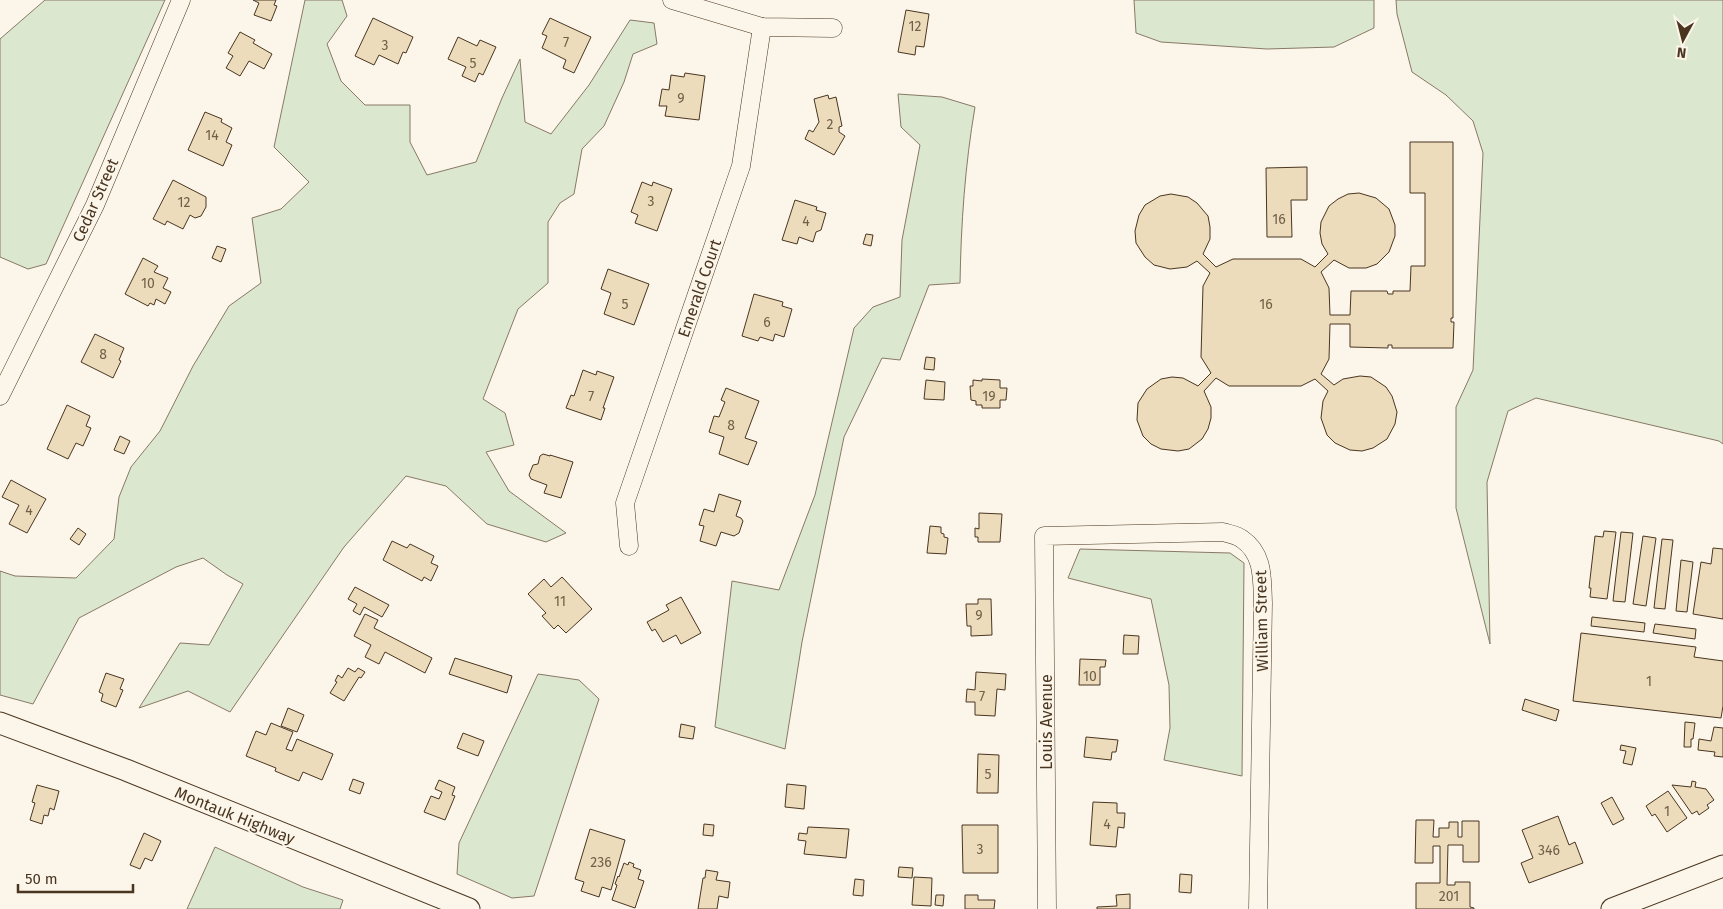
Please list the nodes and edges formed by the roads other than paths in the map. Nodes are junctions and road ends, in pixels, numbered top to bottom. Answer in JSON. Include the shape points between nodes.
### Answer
{"nodes":[{"id":1,"x":181,"y":0,"type":"edge"},
{"id":2,"x":672,"y":0,"type":"edge"},
{"id":3,"x":762,"y":27,"type":"junction"},
{"id":4,"x":833,"y":28,"type":"dead end"},
{"id":5,"x":0,"y":396,"type":"edge"},
{"id":6,"x":1044,"y":536,"type":"joint"},
{"id":7,"x":629,"y":546,"type":"dead end"},
{"id":8,"x":0,"y":722,"type":"edge"},
{"id":9,"x":1723,"y":866,"type":"edge"},
{"id":10,"x":469,"y":909,"type":"edge"},
{"id":11,"x":1047,"y":909,"type":"edge"},
{"id":12,"x":1258,"y":909,"type":"edge"},
{"id":13,"x":1612,"y":909,"type":"edge"}],
"edges":[{"from":1,"to":5,"type":"street","name":"Cedar Street","via":[[95,205]]},
{"from":2,"to":3,"type":"street"},
{"from":3,"to":4,"type":"street"},
{"from":3,"to":7,"type":"street","name":"Emerald Court","via":[[741,166],[625,503]]},
{"from":6,"to":11,"type":"street","name":"Louis Avenue"},
{"from":6,"to":12,"type":"street","name":"William Street","via":[[1223,532],[1241,538],[1254,550],[1260,562],[1263,603]]},
{"from":8,"to":10,"type":"main road","name":"Montauk Highway"},
{"from":9,"to":13,"type":"main road"}]}
